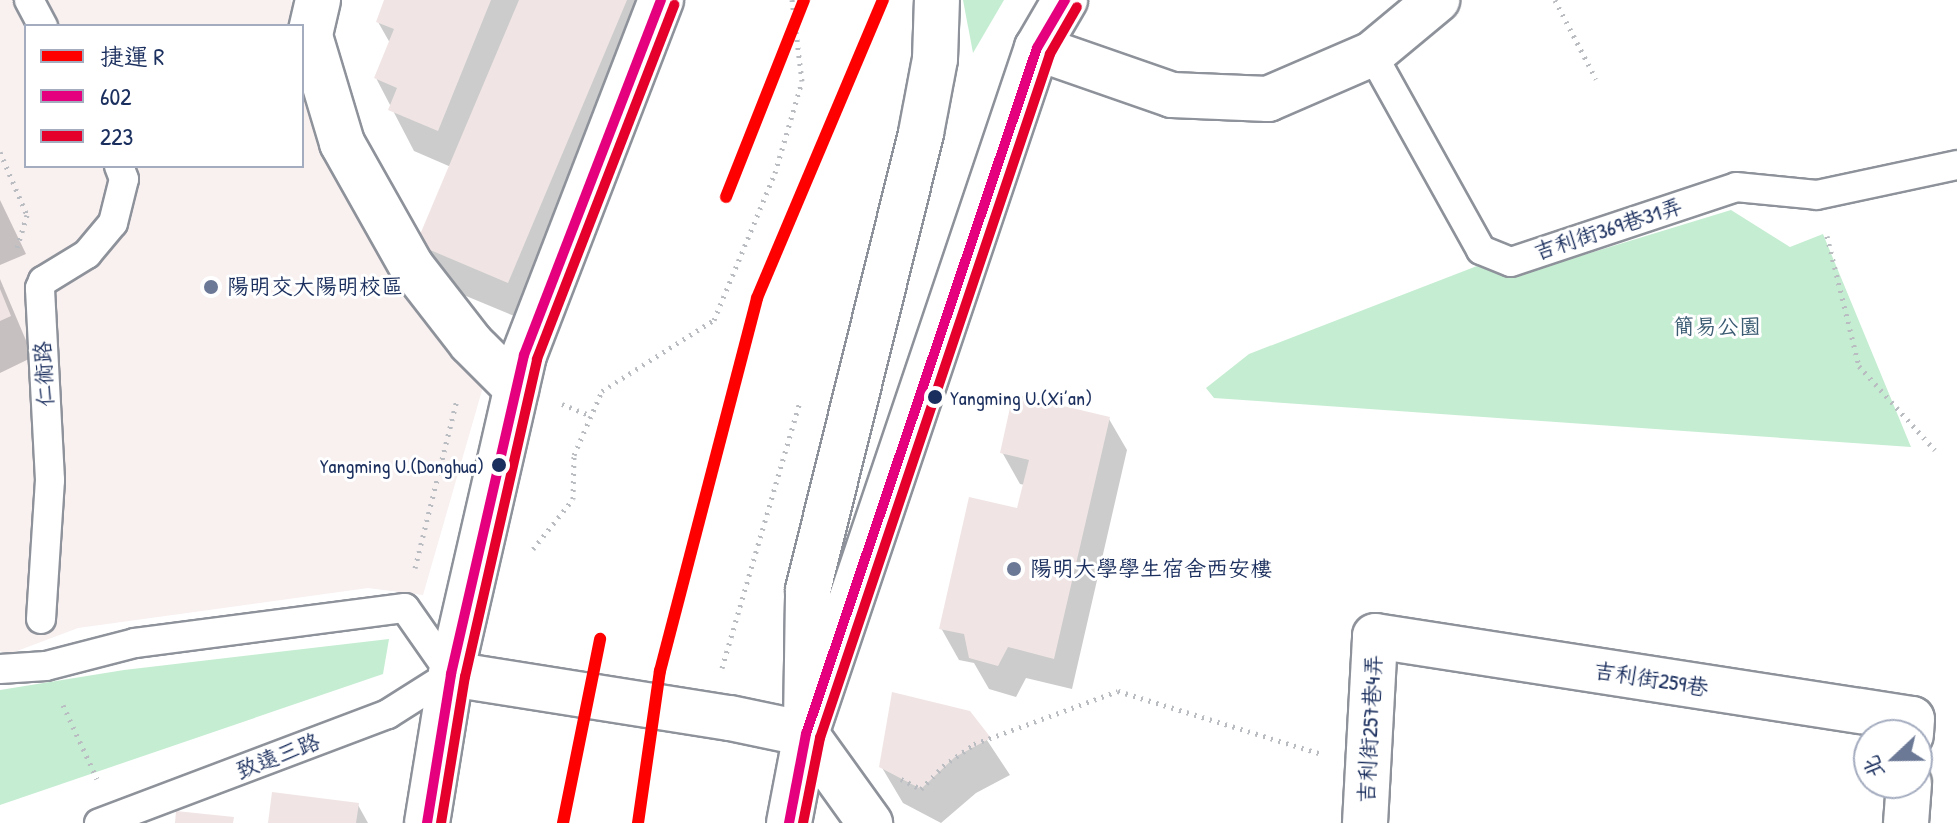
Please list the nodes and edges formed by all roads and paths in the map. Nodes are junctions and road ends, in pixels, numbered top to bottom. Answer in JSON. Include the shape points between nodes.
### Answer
{"nodes":[{"id":1,"x":29,"y":0,"type":"edge"},
{"id":2,"x":318,"y":0,"type":"edge"},
{"id":3,"x":661,"y":0,"type":"edge"},
{"id":4,"x":792,"y":0,"type":"edge"},
{"id":5,"x":937,"y":0,"type":"edge"},
{"id":6,"x":1065,"y":0,"type":"edge"},
{"id":7,"x":1437,"y":0,"type":"edge"},
{"id":8,"x":1555,"y":0,"type":"edge"},
{"id":9,"x":42,"y":24,"type":"edge"},
{"id":10,"x":1037,"y":48,"type":"junction"},
{"id":11,"x":1372,"y":54,"type":"junction"},
{"id":12,"x":1596,"y":79,"type":"dead end"},
{"id":13,"x":1957,"y":165,"type":"edge"},
{"id":14,"x":120,"y":168,"type":"edge"},
{"id":15,"x":1817,"y":195,"type":"junction"},
{"id":16,"x":471,"y":343,"type":"junction"},
{"id":17,"x":516,"y":388,"type":"junction"},
{"id":18,"x":559,"y":402,"type":"dead end"},
{"id":19,"x":591,"y":416,"type":"junction"},
{"id":20,"x":1935,"y":450,"type":"dead end"},
{"id":21,"x":528,"y":555,"type":"dead end"},
{"id":22,"x":405,"y":608,"type":"junction"},
{"id":23,"x":41,"y":619,"type":"dead end"},
{"id":24,"x":1375,"y":636,"type":"joint"},
{"id":25,"x":46,"y":666,"type":"junction"},
{"id":26,"x":0,"y":669,"type":"edge"},
{"id":27,"x":451,"y":674,"type":"junction"},
{"id":28,"x":1912,"y":719,"type":"edge"},
{"id":29,"x":806,"y":734,"type":"junction"},
{"id":30,"x":1368,"y":769,"type":"junction"},
{"id":31,"x":935,"y":775,"type":"dead end"},
{"id":32,"x":1908,"y":799,"type":"edge"},
{"id":33,"x":110,"y":821,"type":"edge"},
{"id":34,"x":427,"y":823,"type":"edge"},
{"id":35,"x":789,"y":823,"type":"edge"},
{"id":36,"x":870,"y":823,"type":"edge"},
{"id":37,"x":1365,"y":823,"type":"edge"},
{"id":38,"x":1906,"y":823,"type":"edge"}],
"edges":[{"from":1,"to":9,"type":"lane"},
{"from":2,"to":16,"type":"street","via":[[310,36],[342,143],[412,267]]},
{"from":3,"to":17,"type":"street","via":[[524,355]]},
{"from":4,"to":19,"type":"path","via":[[802,81],[775,173],[714,320],[602,391]]},
{"from":5,"to":29,"type":"street","via":[[935,59],[921,133],[808,590]]},
{"from":6,"to":10,"type":"street"},
{"from":7,"to":11,"type":"street"},
{"from":8,"to":12,"type":"path"},
{"from":10,"to":11,"type":"street","via":[[1172,95],[1268,99]]},
{"from":10,"to":29,"type":"street"},
{"from":11,"to":15,"type":"lane","name":"吉利街369巷31弄","via":[[1481,250],[1511,262],[1736,187]]},
{"from":13,"to":15,"type":"lane","name":"吉利街369巷31弄"},
{"from":14,"to":23,"type":"lane","name":"仁術路","via":[[124,179],[113,223],[87,254],[40,288],[50,480]]},
{"from":15,"to":20,"type":"path","via":[[1859,366]]},
{"from":16,"to":17,"type":"street"},
{"from":16,"to":22,"type":"path"},
{"from":17,"to":27,"type":"street"},
{"from":18,"to":19,"type":"path"},
{"from":19,"to":21,"type":"path","via":[[574,455],[573,499]]},
{"from":22,"to":25,"type":"lane","via":[[135,643]]},
{"from":22,"to":27,"type":"lane"},
{"from":24,"to":28,"type":"street","name":"吉利街259巷"},
{"from":24,"to":30,"type":"street","name":"吉利街257巷4弄"},
{"from":25,"to":26,"type":"lane"},
{"from":25,"to":33,"type":"path"},
{"from":27,"to":29,"type":"street"},
{"from":27,"to":33,"type":"lane","name":"致遠三路","via":[[388,714]]},
{"from":27,"to":34,"type":"street"},
{"from":29,"to":35,"type":"street"},
{"from":29,"to":36,"type":"street"},
{"from":30,"to":31,"type":"path","via":[[1118,691],[974,744]]},
{"from":30,"to":37,"type":"street","name":"吉利街257巷4弄"},
{"from":32,"to":38,"type":"street"}]}
